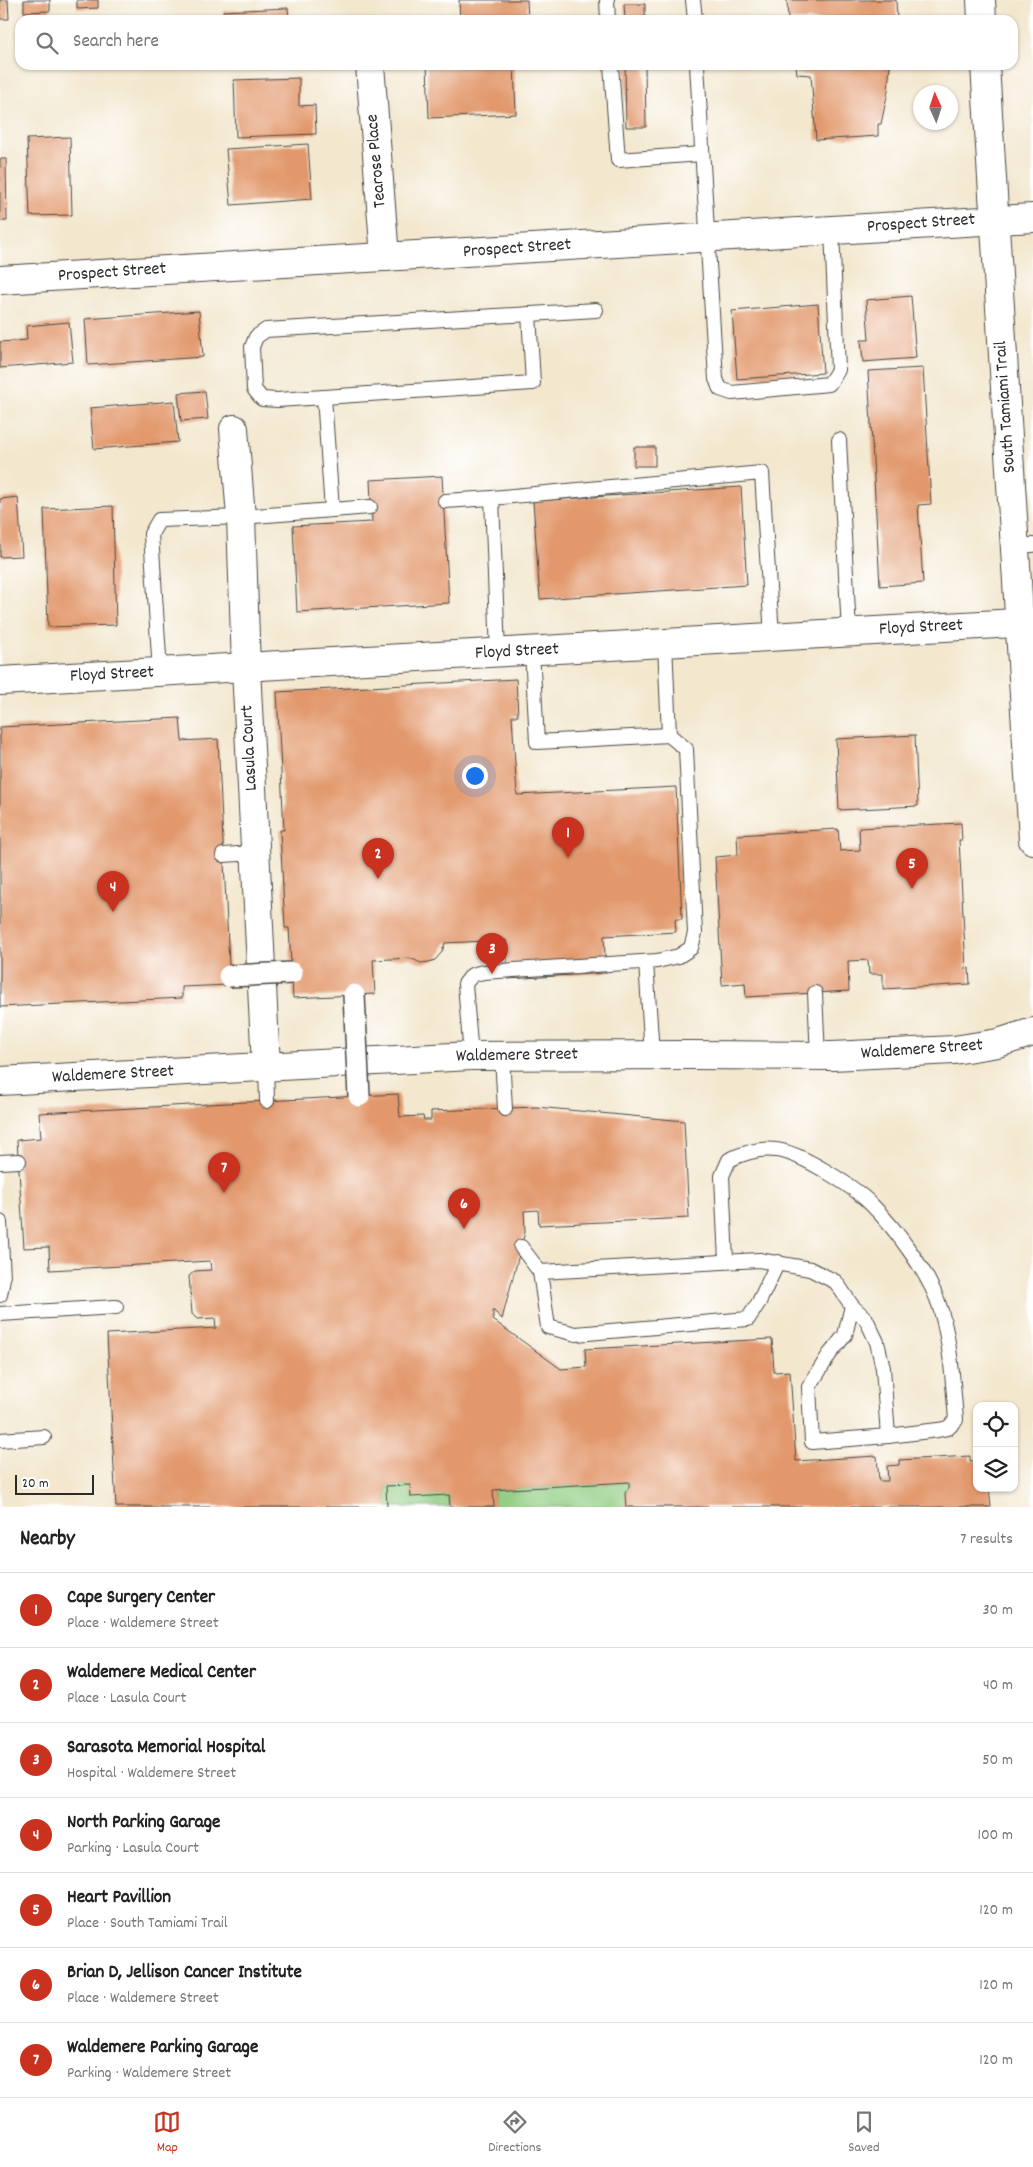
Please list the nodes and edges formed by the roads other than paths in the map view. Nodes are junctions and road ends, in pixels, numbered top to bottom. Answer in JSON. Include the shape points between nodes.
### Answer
{"nodes":[{"id":1,"x":607,"y":0,"type":"edge"},
{"id":2,"x":694,"y":0,"type":"edge"},
{"id":3,"x":981,"y":0,"type":"edge"},
{"id":4,"x":608,"y":15,"type":"edge"},
{"id":5,"x":695,"y":15,"type":"edge"},
{"id":6,"x":982,"y":15,"type":"edge"},
{"id":7,"x":370,"y":70,"type":"edge"},
{"id":8,"x":612,"y":70,"type":"edge"},
{"id":9,"x":697,"y":70,"type":"edge"},
{"id":10,"x":985,"y":70,"type":"edge"},
{"id":11,"x":702,"y":154,"type":"junction"},
{"id":12,"x":1033,"y":218,"type":"edge"},
{"id":13,"x":995,"y":220,"type":"junction"},
{"id":14,"x":832,"y":230,"type":"junction"},
{"id":15,"x":706,"y":237,"type":"junction"},
{"id":16,"x":385,"y":257,"type":"junction"},
{"id":17,"x":0,"y":280,"type":"edge"},
{"id":18,"x":596,"y":310,"type":"dead end"},
{"id":19,"x":530,"y":314,"type":"junction"},
{"id":20,"x":324,"y":397,"type":"junction"},
{"id":21,"x":234,"y":429,"type":"dead end"},
{"id":22,"x":839,"y":440,"type":"dead end"},
{"id":23,"x":492,"y":498,"type":"junction"},
{"id":24,"x":445,"y":501,"type":"dead end"},
{"id":25,"x":370,"y":507,"type":"dead end"},
{"id":26,"x":332,"y":510,"type":"junction"},
{"id":27,"x":242,"y":517,"type":"junction"},
{"id":28,"x":1024,"y":545,"type":"edge"},
{"id":29,"x":1026,"y":622,"type":"edge"},
{"id":30,"x":850,"y":632,"type":"junction"},
{"id":31,"x":772,"y":637,"type":"junction"},
{"id":32,"x":664,"y":643,"type":"junction"},
{"id":33,"x":532,"y":651,"type":"junction"},
{"id":34,"x":498,"y":653,"type":"junction"},
{"id":35,"x":246,"y":668,"type":"junction"},
{"id":36,"x":160,"y":672,"type":"junction"},
{"id":37,"x":0,"y":681,"type":"edge"},
{"id":38,"x":669,"y":735,"type":"junction"},
{"id":39,"x":1033,"y":840,"type":"edge"},
{"id":40,"x":255,"y":853,"type":"junction"},
{"id":41,"x":223,"y":855,"type":"dead end"},
{"id":42,"x":646,"y":962,"type":"junction"},
{"id":43,"x":292,"y":973,"type":"dead end"},
{"id":44,"x":229,"y":976,"type":"dead end"},
{"id":45,"x":815,"y":992,"type":"dead end"},
{"id":46,"x":354,"y":995,"type":"dead end"},
{"id":47,"x":1033,"y":1032,"type":"edge"},
{"id":48,"x":652,"y":1055,"type":"junction"},
{"id":49,"x":471,"y":1056,"type":"junction"},
{"id":50,"x":502,"y":1056,"type":"junction"},
{"id":51,"x":818,"y":1056,"type":"junction"},
{"id":52,"x":266,"y":1066,"type":"junction"},
{"id":53,"x":0,"y":1081,"type":"edge"},
{"id":54,"x":359,"y":1096,"type":"dead end"},
{"id":55,"x":267,"y":1101,"type":"dead end"},
{"id":56,"x":505,"y":1108,"type":"dead end"},
{"id":57,"x":19,"y":1161,"type":"dead end"},
{"id":58,"x":0,"y":1162,"type":"edge"},
{"id":59,"x":0,"y":1222,"type":"edge"},
{"id":60,"x":521,"y":1246,"type":"dead end"},
{"id":61,"x":726,"y":1261,"type":"junction"},
{"id":62,"x":778,"y":1262,"type":"junction"},
{"id":63,"x":540,"y":1272,"type":"junction"},
{"id":64,"x":0,"y":1295,"type":"edge"},
{"id":65,"x":852,"y":1306,"type":"junction"},
{"id":66,"x":116,"y":1307,"type":"dead end"},
{"id":67,"x":0,"y":1314,"type":"edge"},
{"id":68,"x":888,"y":1436,"type":"junction"},
{"id":69,"x":44,"y":1437,"type":"dead end"},
{"id":70,"x":0,"y":1440,"type":"edge"}],
"edges":[{"from":1,"to":4,"type":"lane"},
{"from":2,"to":5,"type":"lane"},
{"from":3,"to":6,"type":"street"},
{"from":7,"to":16,"type":"street","name":"Tearose Place"},
{"from":8,"to":11,"type":"lane","via":[[618,160]]},
{"from":9,"to":11,"type":"lane"},
{"from":10,"to":13,"type":"street","name":"South Tamiami Trail"},
{"from":11,"to":15,"type":"lane"},
{"from":12,"to":13,"type":"street","name":"Prospect Street"},
{"from":13,"to":14,"type":"street","name":"Prospect Street"},
{"from":13,"to":28,"type":"street","name":"South Tamiami Trail"},
{"from":14,"to":15,"type":"street","name":"Prospect Street"},
{"from":14,"to":15,"type":"lane","via":[[838,370],[829,384],[732,393],[720,389],[716,379]]},
{"from":15,"to":16,"type":"street","name":"Prospect Street"},
{"from":16,"to":17,"type":"street","name":"Prospect Street"},
{"from":18,"to":19,"type":"lane"},
{"from":19,"to":20,"type":"lane","via":[[534,382]]},
{"from":19,"to":20,"type":"lane","via":[[266,330],[256,336],[252,347],[252,374],[254,389],[262,399]]},
{"from":20,"to":26,"type":"lane"},
{"from":21,"to":27,"type":"street","name":"Lasula Court"},
{"from":22,"to":30,"type":"lane"},
{"from":23,"to":24,"type":"lane"},
{"from":23,"to":31,"type":"lane","via":[[762,473]]},
{"from":23,"to":34,"type":"lane"},
{"from":25,"to":26,"type":"lane"},
{"from":26,"to":27,"type":"lane"},
{"from":27,"to":35,"type":"street","name":"Lasula Court"},
{"from":27,"to":36,"type":"lane","via":[[159,520],[151,534]]},
{"from":28,"to":29,"type":"street","name":"South Tamiami Trail"},
{"from":29,"to":30,"type":"street","name":"Floyd Street"},
{"from":29,"to":39,"type":"street","name":"South Tamiami Trail"},
{"from":30,"to":31,"type":"street","name":"Floyd Street"},
{"from":31,"to":32,"type":"street","name":"Floyd Street"},
{"from":32,"to":33,"type":"street","name":"Floyd Street"},
{"from":32,"to":38,"type":"lane"},
{"from":33,"to":34,"type":"street","name":"Floyd Street"},
{"from":33,"to":38,"type":"lane","via":[[537,742]]},
{"from":34,"to":35,"type":"street","name":"Floyd Street"},
{"from":35,"to":36,"type":"street","name":"Floyd Street"},
{"from":35,"to":40,"type":"street","name":"Lasula Court"},
{"from":36,"to":37,"type":"street","name":"Floyd Street"},
{"from":38,"to":42,"type":"lane","via":[[686,749],[695,933],[691,948],[679,956]]},
{"from":40,"to":41,"type":"lane"},
{"from":40,"to":52,"type":"street","name":"Lasula Court"},
{"from":42,"to":48,"type":"lane"},
{"from":42,"to":49,"type":"lane","via":[[472,975],[465,984]]},
{"from":43,"to":44,"type":"street","bridge":true},
{"from":45,"to":51,"type":"lane"},
{"from":46,"to":54,"type":"street","bridge":true},
{"from":47,"to":51,"type":"street","name":"Waldemere Street","via":[[998,1044],[954,1050]]},
{"from":48,"to":50,"type":"street","name":"Waldemere Street"},
{"from":48,"to":51,"type":"street","name":"Waldemere Street"},
{"from":49,"to":50,"type":"street","name":"Waldemere Street"},
{"from":49,"to":52,"type":"street","name":"Waldemere Street"},
{"from":50,"to":56,"type":"lane"},
{"from":52,"to":53,"type":"street","name":"Waldemere Street"},
{"from":52,"to":55,"type":"lane"},
{"from":57,"to":58,"type":"lane"},
{"from":59,"to":64,"type":"lane","via":[[3,1278]]},
{"from":60,"to":63,"type":"lane"},
{"from":61,"to":62,"type":"lane"},
{"from":61,"to":63,"type":"lane"},
{"from":61,"to":68,"type":"lane","via":[[722,1176],[729,1160],[749,1151],[777,1150],[798,1156],[832,1175],[870,1203],[922,1270],[941,1310],[956,1420],[948,1428]]},
{"from":62,"to":63,"type":"lane","via":[[748,1319],[576,1334],[548,1326]]},
{"from":62,"to":65,"type":"lane","via":[[810,1269],[836,1282]]},
{"from":65,"to":68,"type":"lane","via":[[866,1320],[877,1342],[883,1368]]},
{"from":65,"to":68,"type":"lane","via":[[846,1335],[808,1387],[812,1442]]},
{"from":66,"to":67,"type":"lane"},
{"from":69,"to":70,"type":"lane"}]}
